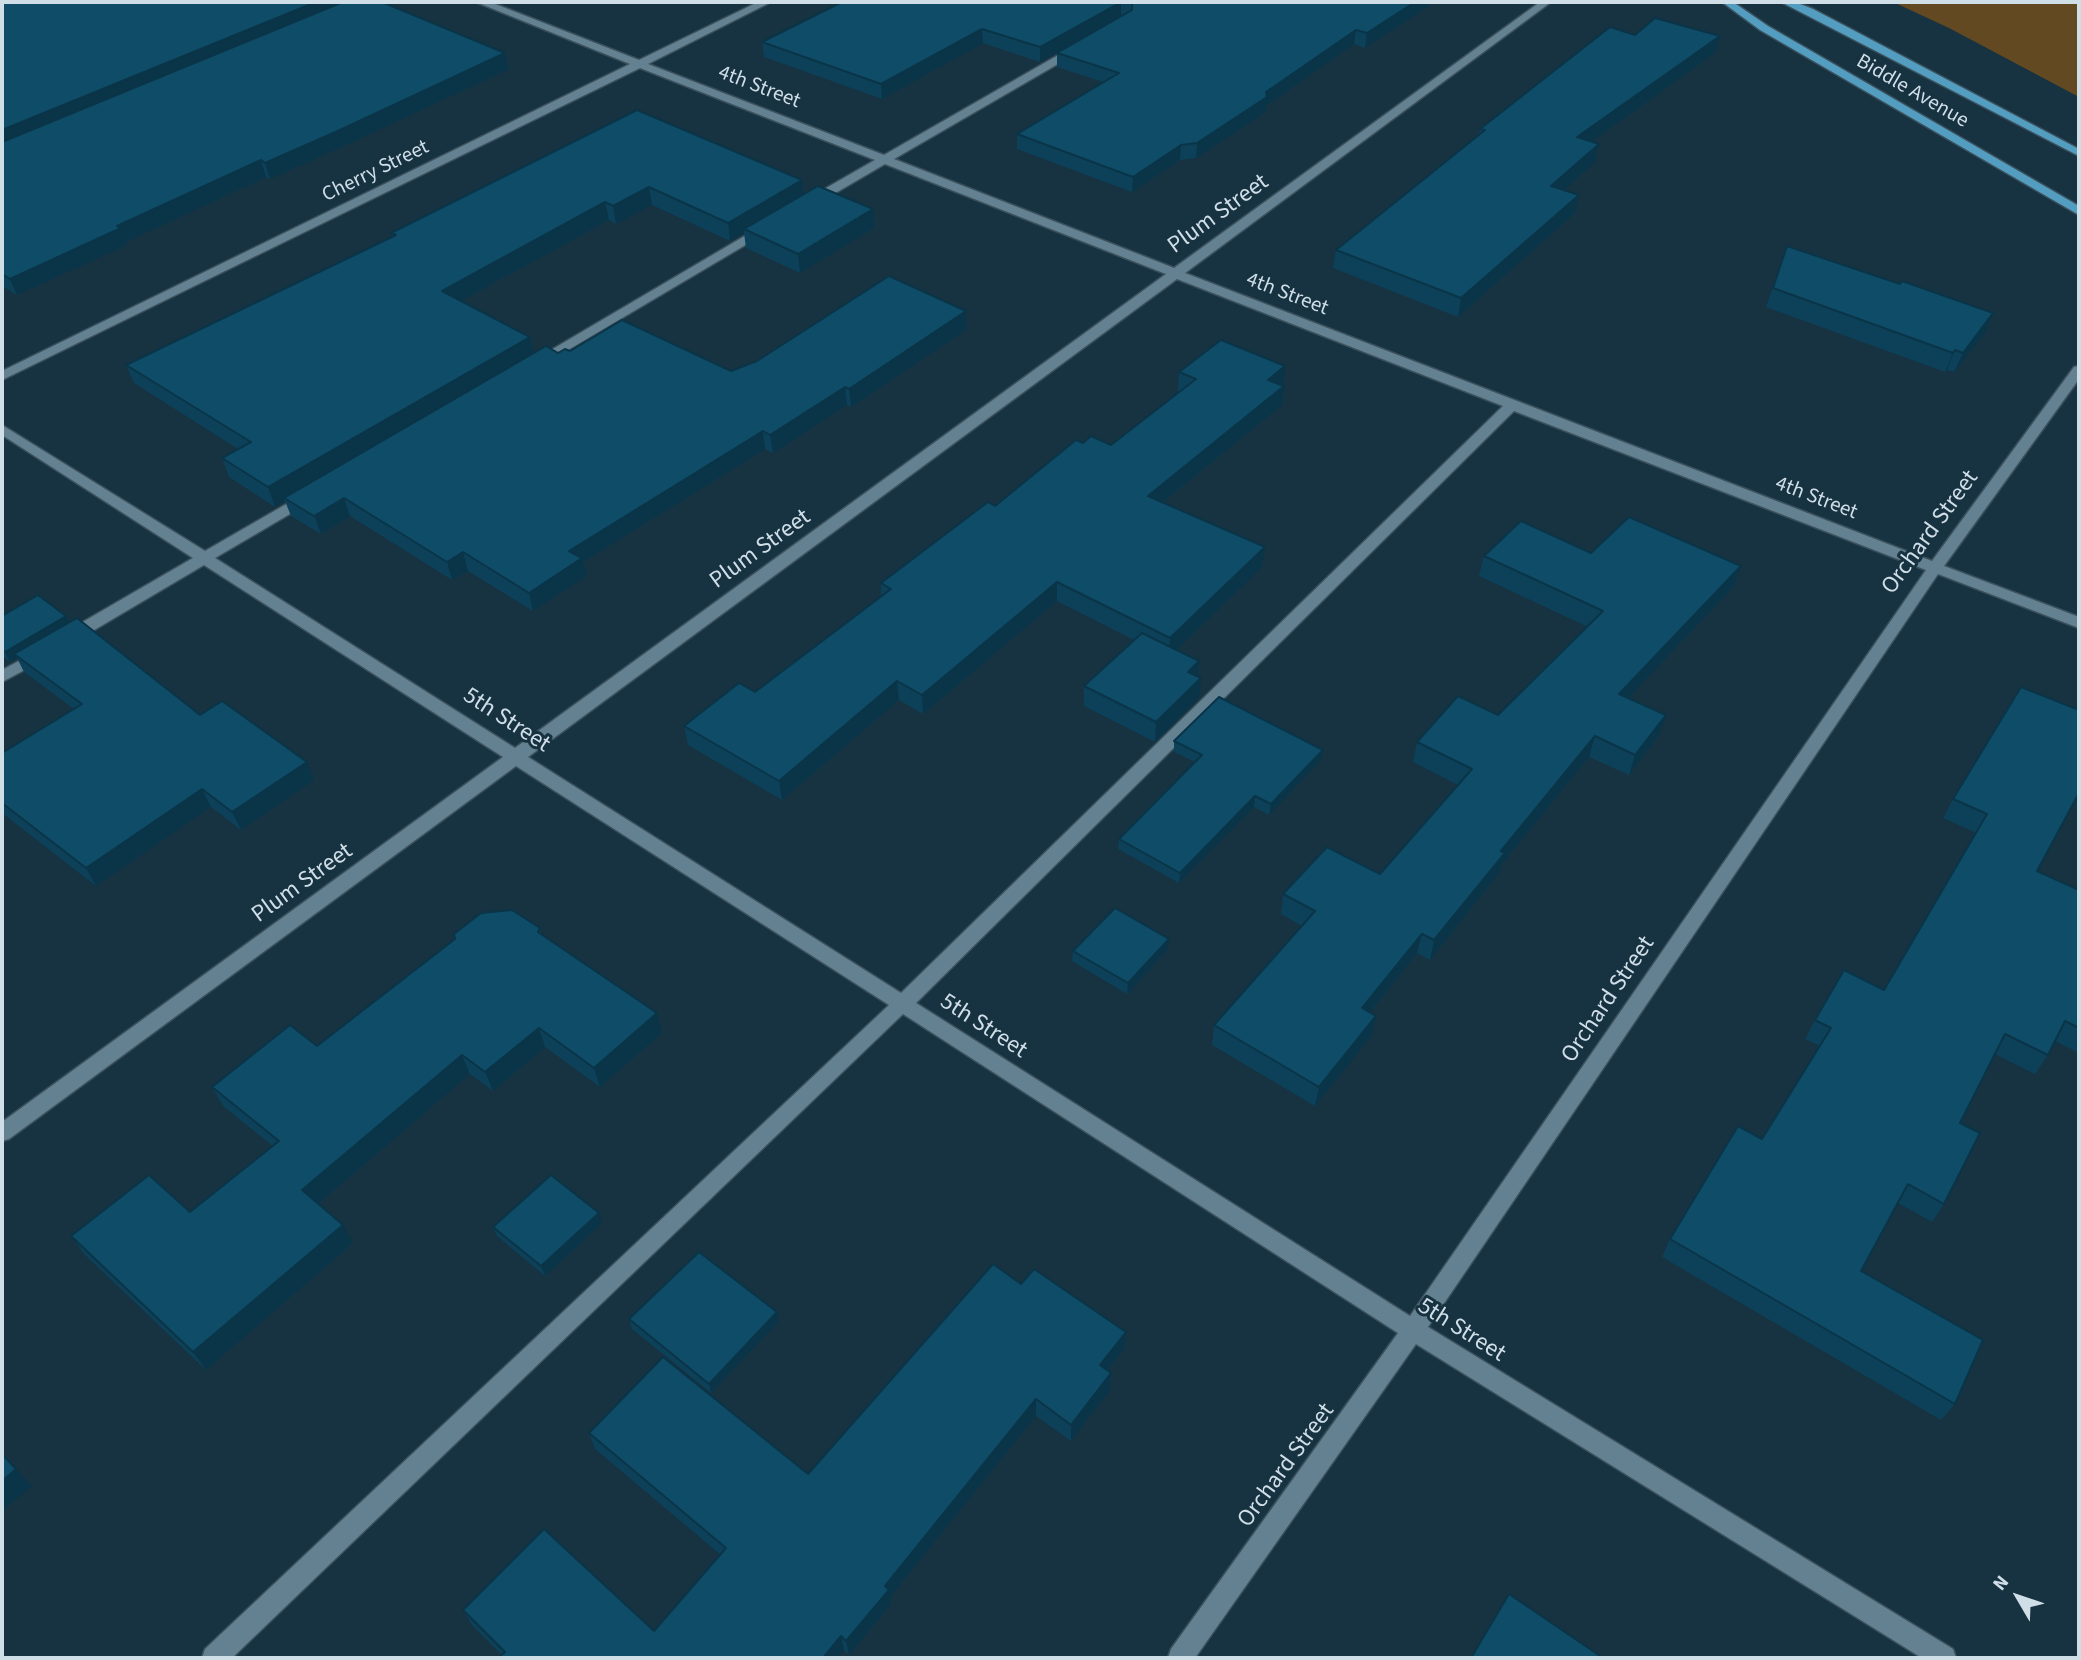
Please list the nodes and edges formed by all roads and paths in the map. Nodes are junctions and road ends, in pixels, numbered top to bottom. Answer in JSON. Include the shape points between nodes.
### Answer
{"nodes":[{"id":1,"x":481,"y":2,"type":"edge"},
{"id":2,"x":766,"y":2,"type":"edge"},
{"id":3,"x":1546,"y":2,"type":"edge"},
{"id":4,"x":1727,"y":2,"type":"edge"},
{"id":5,"x":1786,"y":2,"type":"edge"},
{"id":6,"x":1091,"y":40,"type":"edge"},
{"id":7,"x":640,"y":64,"type":"junction"},
{"id":8,"x":2079,"y":153,"type":"edge"},
{"id":9,"x":883,"y":159,"type":"junction"},
{"id":10,"x":798,"y":209,"type":"edge"},
{"id":11,"x":2079,"y":211,"type":"edge"},
{"id":12,"x":774,"y":223,"type":"edge"},
{"id":13,"x":1177,"y":274,"type":"junction"},
{"id":14,"x":2079,"y":370,"type":"edge"},
{"id":15,"x":521,"y":372,"type":"edge"},
{"id":16,"x":2,"y":376,"type":"edge"},
{"id":17,"x":1512,"y":405,"type":"junction"},
{"id":18,"x":2,"y":429,"type":"edge"},
{"id":19,"x":316,"y":493,"type":"edge"},
{"id":20,"x":204,"y":558,"type":"junction"},
{"id":21,"x":1935,"y":567,"type":"junction"},
{"id":22,"x":2079,"y":623,"type":"edge"},
{"id":23,"x":2,"y":677,"type":"edge"},
{"id":24,"x":516,"y":757,"type":"junction"},
{"id":25,"x":902,"y":1004,"type":"junction"},
{"id":26,"x":2,"y":1133,"type":"edge"},
{"id":27,"x":1413,"y":1330,"type":"junction"},
{"id":28,"x":214,"y":1658,"type":"edge"},
{"id":29,"x":1180,"y":1658,"type":"edge"},
{"id":30,"x":1944,"y":1658,"type":"edge"}],
"edges":[{"from":1,"to":7,"type":"street","name":"4th Street"},
{"from":2,"to":7,"type":"street","name":"Cherry Street"},
{"from":3,"to":13,"type":"street","name":"Plum Street"},
{"from":4,"to":11,"type":"main road","name":"Biddle Avenue"},
{"from":5,"to":8,"type":"main road","name":"Biddle Avenue"},
{"from":6,"to":9,"type":"street"},
{"from":7,"to":9,"type":"street","name":"4th Street"},
{"from":7,"to":16,"type":"street","name":"Cherry Street"},
{"from":9,"to":10,"type":"street"},
{"from":9,"to":13,"type":"street","name":"4th Street"},
{"from":12,"to":15,"type":"street"},
{"from":13,"to":17,"type":"street","name":"4th Street"},
{"from":13,"to":24,"type":"street","name":"Plum Street"},
{"from":14,"to":21,"type":"street","name":"Orchard Street"},
{"from":17,"to":21,"type":"street","name":"4th Street"},
{"from":17,"to":25,"type":"street"},
{"from":18,"to":20,"type":"street","name":"5th Street"},
{"from":19,"to":20,"type":"street"},
{"from":20,"to":23,"type":"street"},
{"from":20,"to":24,"type":"street","name":"5th Street"},
{"from":21,"to":22,"type":"street","name":"4th Street"},
{"from":21,"to":27,"type":"street","name":"Orchard Street"},
{"from":24,"to":25,"type":"street","name":"5th Street"},
{"from":24,"to":26,"type":"street","name":"Plum Street"},
{"from":25,"to":27,"type":"street","name":"5th Street"},
{"from":25,"to":28,"type":"street"},
{"from":27,"to":29,"type":"street","name":"Orchard Street"},
{"from":27,"to":30,"type":"street","name":"5th Street"}]}
